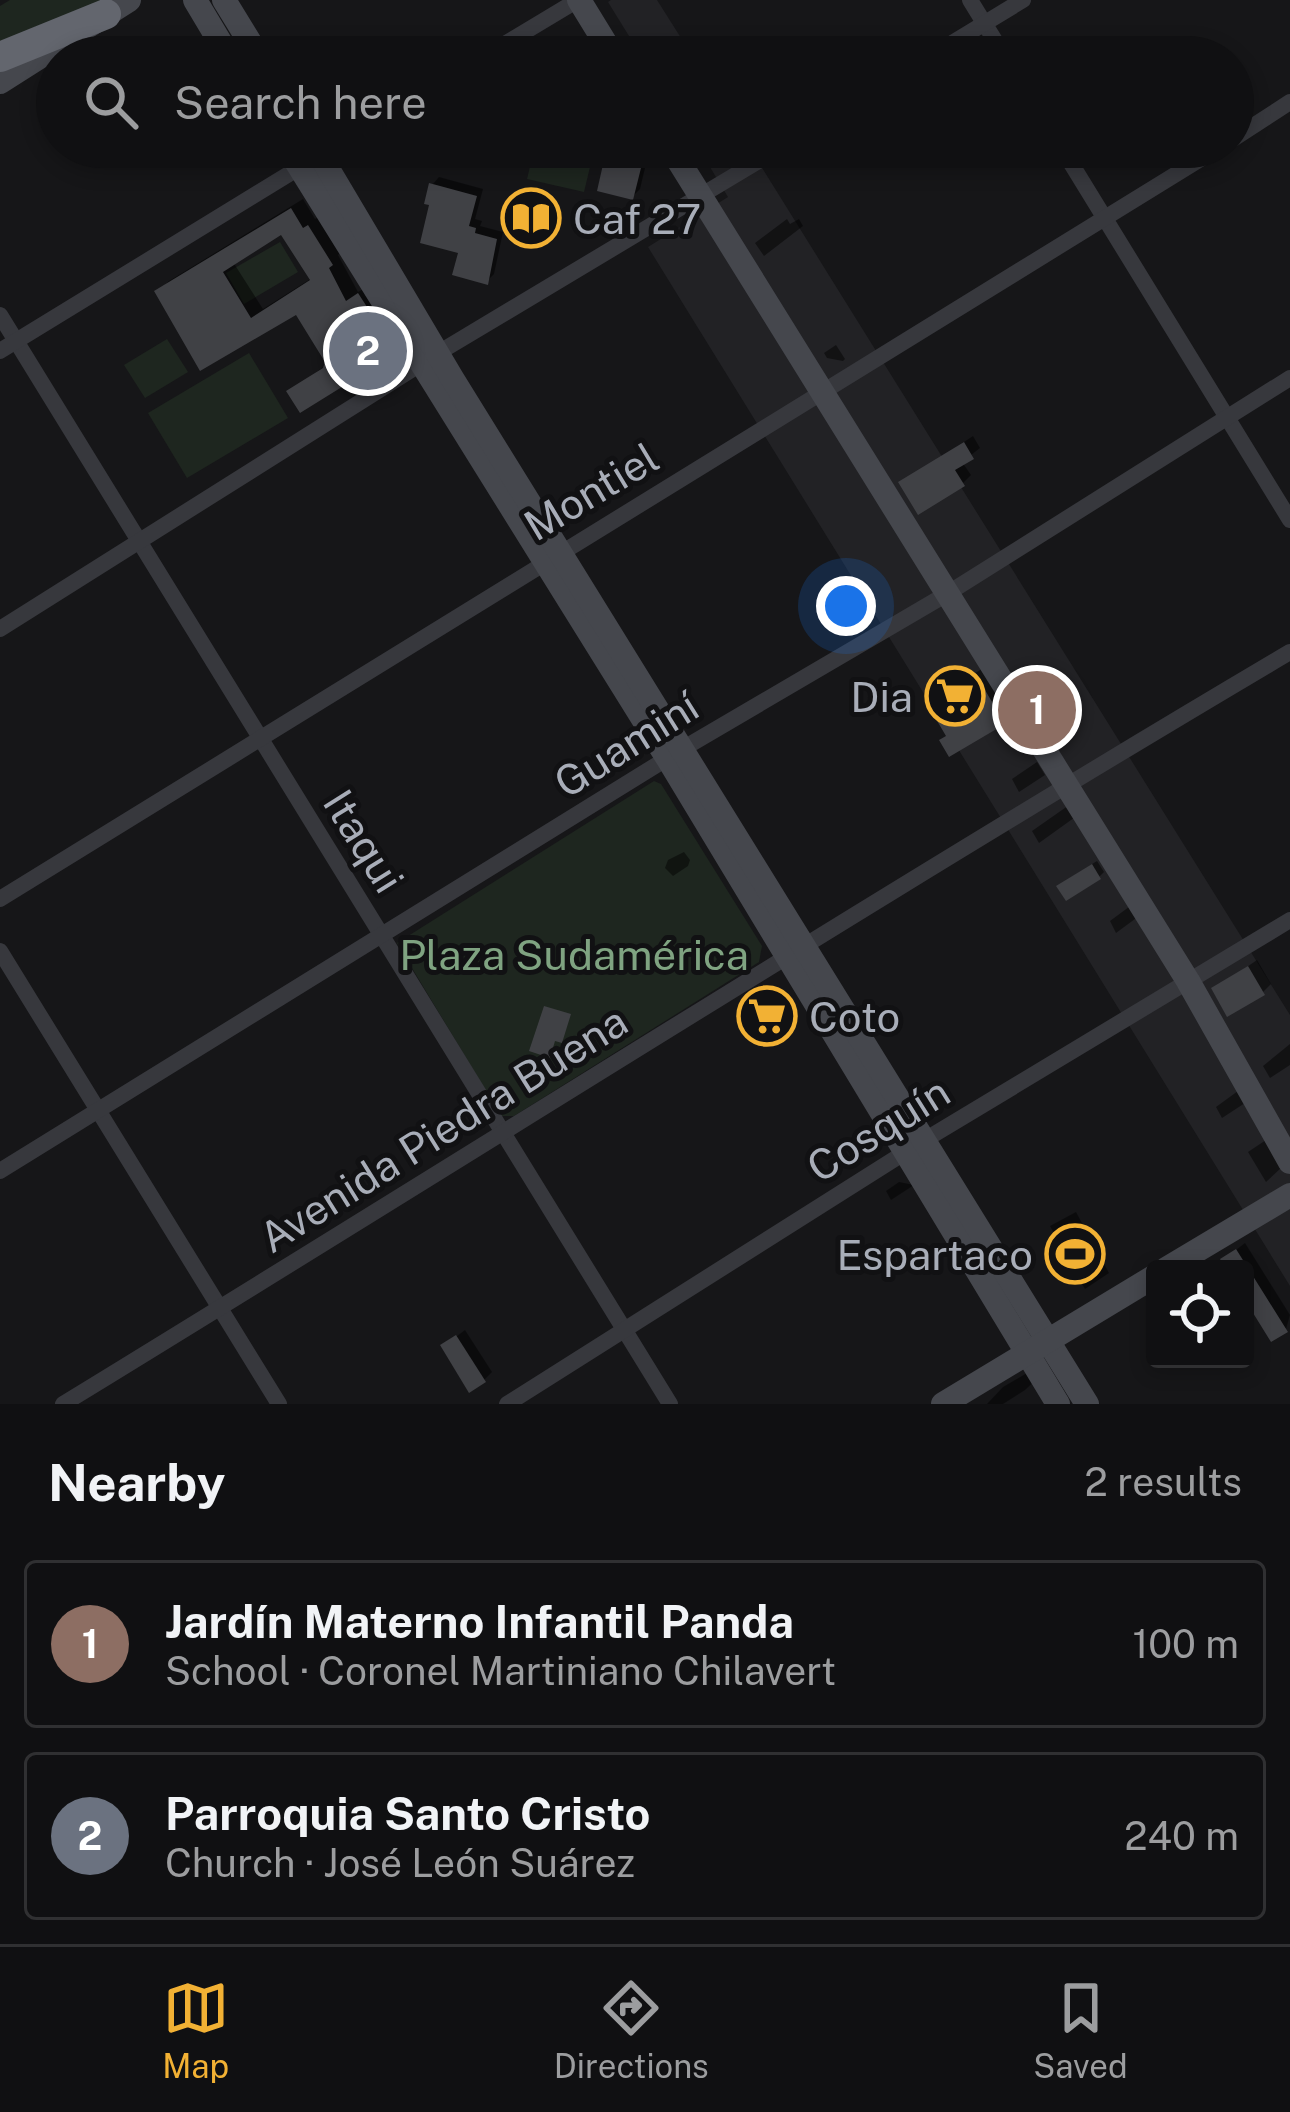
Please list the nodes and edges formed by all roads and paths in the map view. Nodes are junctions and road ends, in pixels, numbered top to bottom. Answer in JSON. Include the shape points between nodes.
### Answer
{"nodes":[{"id":1,"x":194,"y":0,"type":"edge"},
{"id":2,"x":224,"y":0,"type":"edge"},
{"id":3,"x":578,"y":0,"type":"edge"},
{"id":4,"x":970,"y":0,"type":"edge"},
{"id":5,"x":1023,"y":0,"type":"edge"},
{"id":6,"x":118,"y":7,"type":"edge"},
{"id":7,"x":984,"y":23,"type":"junction"},
{"id":8,"x":50,"y":36,"type":"edge"},
{"id":9,"x":72,"y":36,"type":"edge"},
{"id":10,"x":216,"y":36,"type":"edge"},
{"id":11,"x":246,"y":36,"type":"edge"},
{"id":12,"x":518,"y":36,"type":"edge"},
{"id":13,"x":601,"y":36,"type":"edge"},
{"id":14,"x":963,"y":36,"type":"edge"},
{"id":15,"x":992,"y":36,"type":"edge"},
{"id":16,"x":36,"y":42,"type":"edge"},
{"id":17,"x":0,"y":57,"type":"edge"},
{"id":18,"x":36,"y":59,"type":"edge"},
{"id":19,"x":0,"y":82,"type":"edge"},
{"id":20,"x":1290,"y":102,"type":"edge"},
{"id":21,"x":1254,"y":125,"type":"edge"},
{"id":22,"x":287,"y":168,"type":"edge"},
{"id":23,"x":320,"y":168,"type":"edge"},
{"id":24,"x":683,"y":168,"type":"edge"},
{"id":25,"x":748,"y":168,"type":"edge"},
{"id":26,"x":1074,"y":168,"type":"edge"},
{"id":27,"x":1187,"y":168,"type":"edge"},
{"id":28,"x":701,"y":197,"type":"junction"},
{"id":29,"x":1106,"y":219,"type":"junction"},
{"id":30,"x":0,"y":315,"type":"edge"},
{"id":31,"x":8,"y":346,"type":"edge"},
{"id":32,"x":430,"y":359,"type":"junction"},
{"id":33,"x":1290,"y":378,"type":"edge"},
{"id":34,"x":823,"y":394,"type":"junction"},
{"id":35,"x":1227,"y":418,"type":"junction"},
{"id":36,"x":1290,"y":520,"type":"edge"},
{"id":37,"x":137,"y":543,"type":"junction"},
{"id":38,"x":552,"y":557,"type":"junction"},
{"id":39,"x":945,"y":595,"type":"junction"},
{"id":40,"x":0,"y":628,"type":"edge"},
{"id":41,"x":1290,"y":652,"type":"edge"},
{"id":42,"x":259,"y":740,"type":"junction"},
{"id":43,"x":676,"y":753,"type":"junction"},
{"id":44,"x":1064,"y":785,"type":"junction"},
{"id":45,"x":0,"y":899,"type":"edge"},
{"id":46,"x":1290,"y":920,"type":"edge"},
{"id":47,"x":382,"y":937,"type":"junction"},
{"id":48,"x":0,"y":951,"type":"edge"},
{"id":49,"x":797,"y":952,"type":"junction"},
{"id":50,"x":1188,"y":981,"type":"junction"},
{"id":51,"x":98,"y":1112,"type":"junction"},
{"id":52,"x":502,"y":1136,"type":"junction"},
{"id":53,"x":914,"y":1148,"type":"junction"},
{"id":54,"x":1290,"y":1162,"type":"edge"},
{"id":55,"x":0,"y":1172,"type":"edge"},
{"id":56,"x":1290,"y":1195,"type":"edge"},
{"id":57,"x":1181,"y":1260,"type":"edge"},
{"id":58,"x":1146,"y":1281,"type":"edge"},
{"id":59,"x":220,"y":1308,"type":"junction"},
{"id":60,"x":625,"y":1333,"type":"junction"},
{"id":61,"x":1037,"y":1347,"type":"junction"},
{"id":62,"x":63,"y":1404,"type":"edge"},
{"id":63,"x":279,"y":1404,"type":"edge"},
{"id":64,"x":507,"y":1404,"type":"edge"},
{"id":65,"x":670,"y":1404,"type":"edge"},
{"id":66,"x":943,"y":1404,"type":"edge"},
{"id":67,"x":1058,"y":1404,"type":"edge"},
{"id":68,"x":1087,"y":1404,"type":"edge"}],
"edges":[{"from":1,"to":10,"type":"street"},
{"from":2,"to":11,"type":"street"},
{"from":3,"to":12,"type":"street"},
{"from":3,"to":13,"type":"street"},
{"from":4,"to":7,"type":"street"},
{"from":5,"to":7,"type":"street"},
{"from":6,"to":8,"type":"highway"},
{"from":6,"to":9,"type":"street"},
{"from":7,"to":14,"type":"street"},
{"from":7,"to":15,"type":"street"},
{"from":16,"to":17,"type":"highway"},
{"from":18,"to":19,"type":"street"},
{"from":20,"to":21,"type":"street"},
{"from":22,"to":31,"type":"street"},
{"from":23,"to":32,"type":"street"},
{"from":24,"to":28,"type":"street"},
{"from":25,"to":28,"type":"street"},
{"from":26,"to":29,"type":"street"},
{"from":27,"to":29,"type":"street","name":"Montiel"},
{"from":28,"to":32,"type":"street"},
{"from":28,"to":34,"type":"street"},
{"from":29,"to":34,"type":"street","name":"Montiel"},
{"from":29,"to":35,"type":"street"},
{"from":30,"to":31,"type":"street","name":"Itaqui"},
{"from":31,"to":37,"type":"street","name":"Itaqui"},
{"from":32,"to":37,"type":"street"},
{"from":32,"to":38,"type":"street"},
{"from":33,"to":35,"type":"street","name":"Guaminí"},
{"from":34,"to":38,"type":"street","name":"Montiel"},
{"from":34,"to":39,"type":"street"},
{"from":35,"to":36,"type":"street"},
{"from":35,"to":39,"type":"street","name":"Guaminí"},
{"from":37,"to":40,"type":"street"},
{"from":37,"to":42,"type":"street","name":"Itaqui"},
{"from":38,"to":42,"type":"street","name":"Montiel"},
{"from":38,"to":43,"type":"street"},
{"from":39,"to":43,"type":"street","name":"Guaminí"},
{"from":39,"to":44,"type":"street"},
{"from":41,"to":44,"type":"street","name":"Avenida Piedra Buena"},
{"from":42,"to":45,"type":"street","name":"Montiel"},
{"from":42,"to":47,"type":"street","name":"Itaqui"},
{"from":43,"to":47,"type":"street","name":"Guaminí"},
{"from":43,"to":49,"type":"street"},
{"from":44,"to":49,"type":"street","name":"Avenida Piedra Buena"},
{"from":44,"to":50,"type":"street"},
{"from":46,"to":50,"type":"street","name":"Cosquín"},
{"from":47,"to":51,"type":"street","name":"Guaminí"},
{"from":47,"to":52,"type":"street","name":"Itaqui"},
{"from":48,"to":51,"type":"street"},
{"from":49,"to":52,"type":"street","name":"Avenida Piedra Buena"},
{"from":49,"to":53,"type":"street"},
{"from":50,"to":53,"type":"street","name":"Cosquín"},
{"from":50,"to":54,"type":"street"},
{"from":51,"to":55,"type":"street","name":"Guaminí"},
{"from":51,"to":59,"type":"street"},
{"from":52,"to":59,"type":"street","name":"Avenida Piedra Buena"},
{"from":52,"to":60,"type":"street","name":"Itaqui"},
{"from":53,"to":60,"type":"street","name":"Cosquín"},
{"from":53,"to":61,"type":"street"},
{"from":56,"to":57,"type":"street"},
{"from":58,"to":61,"type":"street"},
{"from":59,"to":62,"type":"street","name":"Avenida Piedra Buena"},
{"from":59,"to":63,"type":"street"},
{"from":60,"to":64,"type":"street","name":"Cosquín"},
{"from":60,"to":65,"type":"street","name":"Itaqui"},
{"from":61,"to":66,"type":"street"},
{"from":61,"to":67,"type":"street"},
{"from":61,"to":68,"type":"street"}]}
